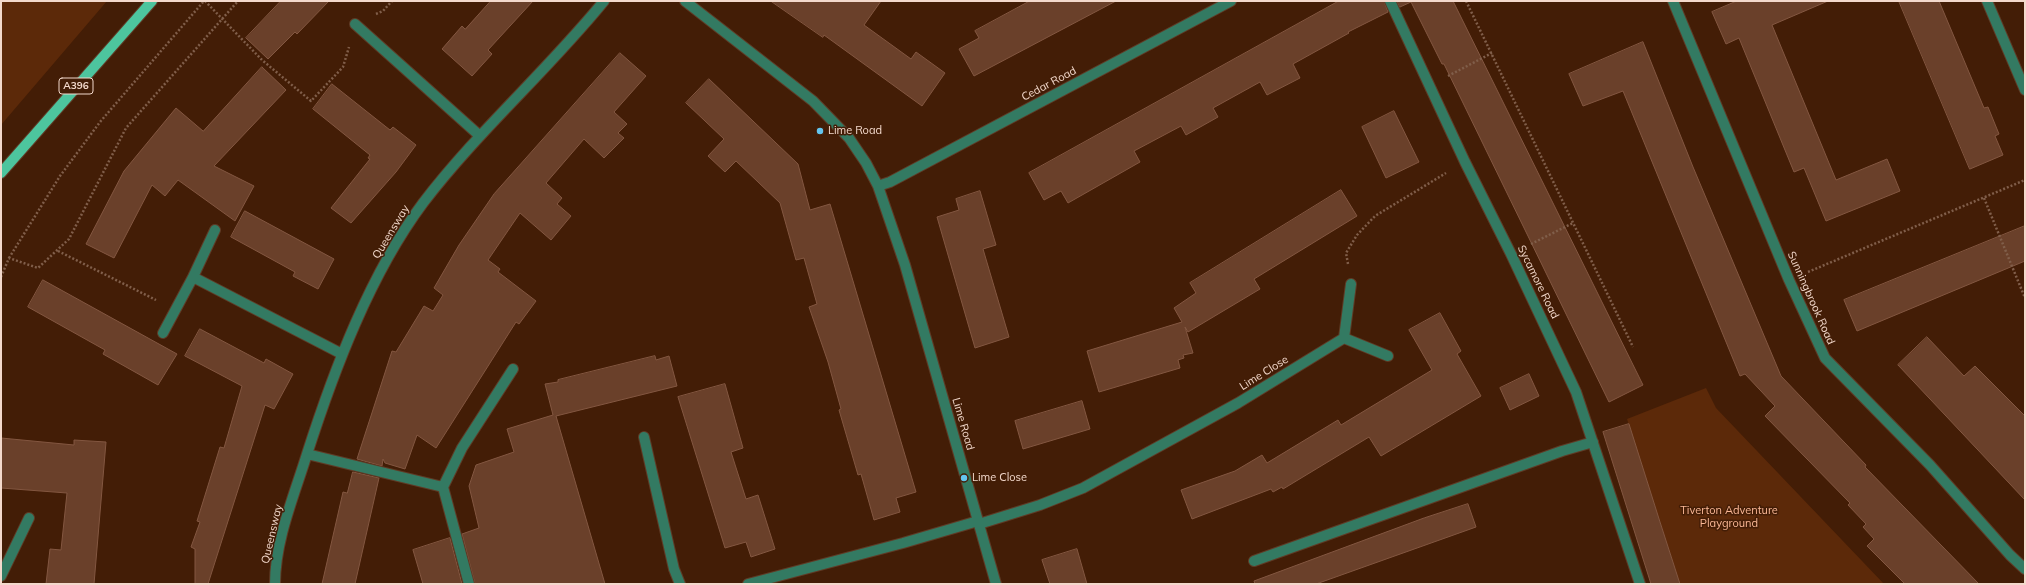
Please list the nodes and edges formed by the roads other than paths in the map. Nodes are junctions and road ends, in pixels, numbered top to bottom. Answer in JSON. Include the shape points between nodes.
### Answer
{"nodes":[{"id":1,"x":152,"y":1,"type":"edge"},
{"id":2,"x":604,"y":1,"type":"edge"},
{"id":3,"x":685,"y":1,"type":"edge"},
{"id":4,"x":1231,"y":1,"type":"edge"},
{"id":5,"x":1390,"y":1,"type":"edge"},
{"id":6,"x":1673,"y":1,"type":"edge"},
{"id":7,"x":1987,"y":1,"type":"edge"},
{"id":8,"x":356,"y":24,"type":"road end"},
{"id":9,"x":2025,"y":90,"type":"edge"},
{"id":10,"x":480,"y":136,"type":"junction"},
{"id":11,"x":1,"y":173,"type":"edge"},
{"id":12,"x":878,"y":186,"type":"junction"},
{"id":13,"x":215,"y":230,"type":"dead end"},
{"id":14,"x":193,"y":277,"type":"junction"},
{"id":15,"x":1351,"y":284,"type":"road end"},
{"id":16,"x":163,"y":333,"type":"dead end"},
{"id":17,"x":1344,"y":338,"type":"junction"},
{"id":18,"x":342,"y":354,"type":"junction"},
{"id":19,"x":1388,"y":356,"type":"dead end"},
{"id":20,"x":513,"y":369,"type":"dead end"},
{"id":21,"x":644,"y":437,"type":"dead end"},
{"id":22,"x":1593,"y":442,"type":"junction"},
{"id":23,"x":307,"y":454,"type":"junction"},
{"id":24,"x":443,"y":487,"type":"junction"},
{"id":25,"x":29,"y":518,"type":"dead end"},
{"id":26,"x":978,"y":522,"type":"junction"},
{"id":27,"x":1254,"y":562,"type":"dead end"},
{"id":28,"x":2025,"y":569,"type":"edge"},
{"id":29,"x":1,"y":576,"type":"edge"},
{"id":30,"x":275,"y":584,"type":"edge"},
{"id":31,"x":469,"y":584,"type":"edge"},
{"id":32,"x":680,"y":584,"type":"edge"},
{"id":33,"x":748,"y":584,"type":"edge"},
{"id":34,"x":996,"y":584,"type":"edge"},
{"id":35,"x":1640,"y":584,"type":"edge"}],
"edges":[{"from":1,"to":11,"type":"main road","number":"A396"},
{"from":2,"to":10,"type":"street","name":"Queensway","via":[[571,41]]},
{"from":3,"to":12,"type":"street","name":"Lime Road","via":[[813,101],[849,138]]},
{"from":4,"to":12,"type":"street","name":"Cedar Road","via":[[890,182]]},
{"from":5,"to":22,"type":"street","name":"Sycamore Road","via":[[1576,392]]},
{"from":6,"to":28,"type":"street","name":"Sunningbrook Road","via":[[1789,280],[1826,358],[1930,465]]},
{"from":7,"to":9,"type":"street"},
{"from":8,"to":10,"type":"street"},
{"from":10,"to":18,"type":"street","name":"Queensway","via":[[423,203],[395,245]]},
{"from":12,"to":26,"type":"street","name":"Lime Road","via":[[905,265]]},
{"from":13,"to":14,"type":"street"},
{"from":14,"to":16,"type":"street"},
{"from":14,"to":18,"type":"street"},
{"from":15,"to":17,"type":"street"},
{"from":17,"to":19,"type":"street"},
{"from":17,"to":26,"type":"street","name":"Lime Close","via":[[1238,403],[1083,488],[1040,505]]},
{"from":18,"to":23,"type":"street","name":"Queensway"},
{"from":20,"to":24,"type":"street","via":[[462,448]]},
{"from":21,"to":32,"type":"street","via":[[674,569]]},
{"from":22,"to":27,"type":"street","via":[[1547,456]]},
{"from":22,"to":35,"type":"street","name":"Sycamore Road"},
{"from":23,"to":24,"type":"street"},
{"from":23,"to":30,"type":"street","name":"Queensway","via":[[279,550]]},
{"from":24,"to":31,"type":"street"},
{"from":25,"to":29,"type":"street"},
{"from":26,"to":33,"type":"street","name":"Lime Close"},
{"from":26,"to":34,"type":"street","name":"Lime Road"}]}
